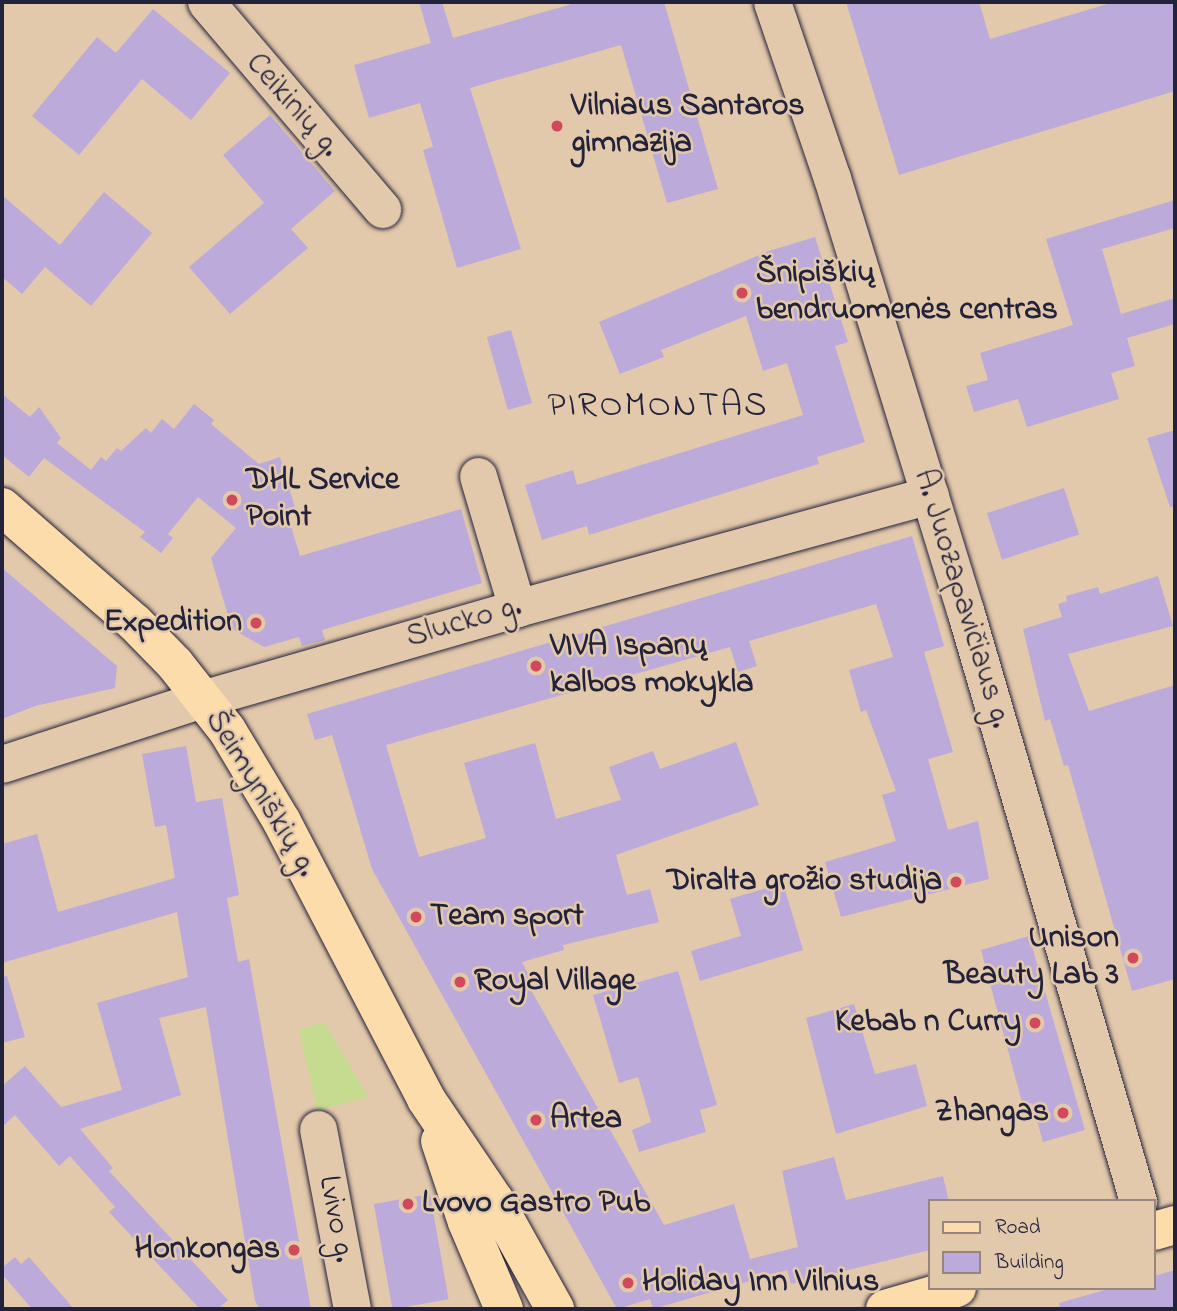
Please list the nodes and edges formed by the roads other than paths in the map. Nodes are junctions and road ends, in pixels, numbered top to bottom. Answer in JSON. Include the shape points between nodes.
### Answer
{"nodes":[{"id":1,"x":206,"y":2,"type":"edge"},
{"id":2,"x":772,"y":2,"type":"edge"},
{"id":3,"x":382,"y":209,"type":"dead end"},
{"id":4,"x":478,"y":477,"type":"dead end"},
{"id":5,"x":930,"y":495,"type":"junction"},
{"id":6,"x":2,"y":507,"type":"edge"},
{"id":7,"x":517,"y":608,"type":"junction"},
{"id":8,"x":202,"y":699,"type":"junction"},
{"id":9,"x":2,"y":764,"type":"edge"},
{"id":10,"x":426,"y":1099,"type":"junction"},
{"id":11,"x":318,"y":1129,"type":"dead end"},
{"id":12,"x":1137,"y":1199,"type":"edge"},
{"id":13,"x":1175,"y":1225,"type":"edge"},
{"id":14,"x":1156,"y":1230,"type":"edge"},
{"id":15,"x":950,"y":1290,"type":"edge"},
{"id":16,"x":352,"y":1309,"type":"edge"},
{"id":17,"x":504,"y":1309,"type":"edge"},
{"id":18,"x":555,"y":1309,"type":"edge"},
{"id":19,"x":885,"y":1309,"type":"edge"}],
"edges":[{"from":1,"to":3,"type":"street","name":"Ceikinių g."},
{"from":2,"to":5,"type":"street","name":"A. Juozapavičiaus g."},
{"from":4,"to":7,"type":"street"},
{"from":5,"to":7,"type":"street","name":"Slucko g."},
{"from":5,"to":12,"type":"street","name":"A. Juozapavičiaus g."},
{"from":6,"to":8,"type":"main road","name":"Šeimyniškių g.","via":[[135,623]]},
{"from":7,"to":8,"type":"street","name":"Slucko g."},
{"from":8,"to":9,"type":"street","name":"Slucko g."},
{"from":8,"to":10,"type":"main road","name":"Šeimyniškių g.","via":[[246,759],[282,822]]},
{"from":10,"to":17,"type":"main road","name":"Šeimyniškių g.","via":[[467,1223]]},
{"from":10,"to":18,"type":"main road","name":"Šeimyniškių g.","via":[[495,1201]]},
{"from":11,"to":16,"type":"street","name":"Lvivo g."},
{"from":13,"to":14,"type":"main road"},
{"from":15,"to":19,"type":"main road"}]}
